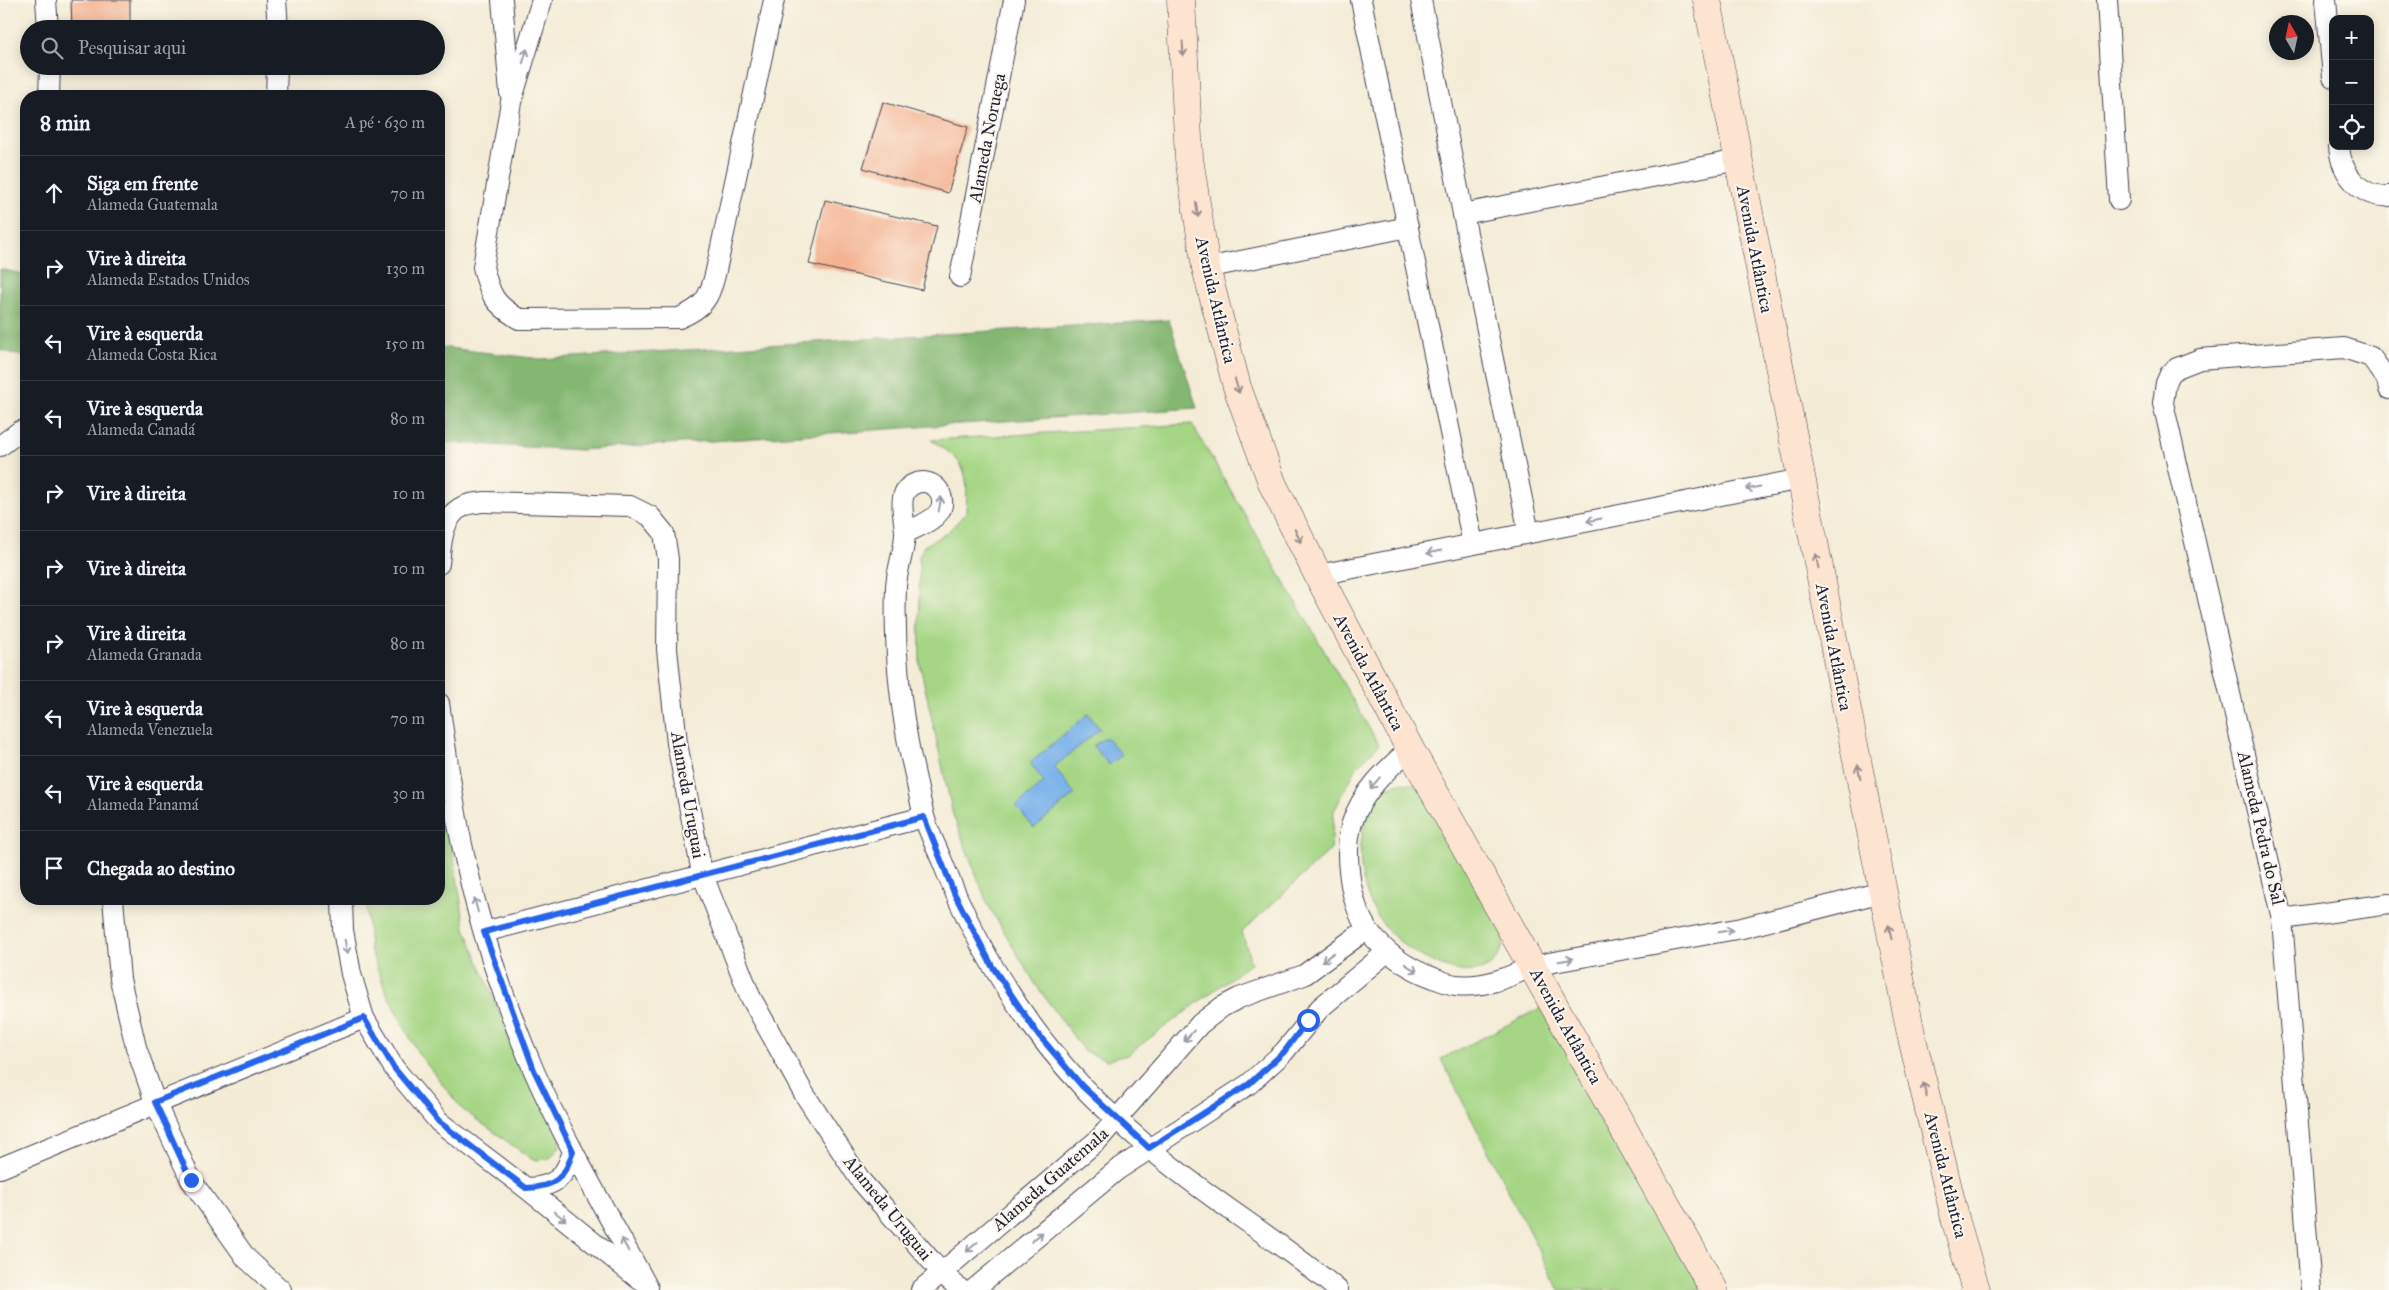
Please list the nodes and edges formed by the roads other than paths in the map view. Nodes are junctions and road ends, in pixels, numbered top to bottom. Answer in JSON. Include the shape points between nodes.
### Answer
{"nodes":[{"id":1,"x":46,"y":0,"type":"edge"},
{"id":2,"x":276,"y":0,"type":"edge"},
{"id":3,"x":502,"y":0,"type":"edge"},
{"id":4,"x":542,"y":0,"type":"edge"},
{"id":5,"x":774,"y":0,"type":"edge"},
{"id":6,"x":1014,"y":0,"type":"edge"},
{"id":7,"x":1181,"y":0,"type":"edge"},
{"id":8,"x":1361,"y":0,"type":"edge"},
{"id":9,"x":1421,"y":0,"type":"edge"},
{"id":10,"x":1706,"y":0,"type":"edge"},
{"id":11,"x":2107,"y":0,"type":"edge"},
{"id":12,"x":2326,"y":0,"type":"edge"},
{"id":13,"x":47,"y":20,"type":"edge"},
{"id":14,"x":277,"y":20,"type":"edge"},
{"id":15,"x":2331,"y":60,"type":"edge"},
{"id":16,"x":50,"y":75,"type":"edge"},
{"id":17,"x":277,"y":75,"type":"edge"},
{"id":18,"x":49,"y":90,"type":"edge"},
{"id":19,"x":276,"y":90,"type":"edge"},
{"id":20,"x":511,"y":102,"type":"junction"},
{"id":21,"x":2338,"y":150,"type":"edge"},
{"id":22,"x":1738,"y":160,"type":"junction"},
{"id":23,"x":2389,"y":196,"type":"edge"},
{"id":24,"x":2118,"y":200,"type":"dead end"},
{"id":25,"x":1462,"y":214,"type":"junction"},
{"id":26,"x":1408,"y":226,"type":"junction"},
{"id":27,"x":1206,"y":268,"type":"junction"},
{"id":28,"x":960,"y":277,"type":"dead end"},
{"id":29,"x":2389,"y":389,"type":"edge"},
{"id":30,"x":20,"y":431,"type":"edge"},
{"id":31,"x":0,"y":446,"type":"edge"},
{"id":32,"x":1801,"y":478,"type":"junction"},
{"id":33,"x":445,"y":528,"type":"edge"},
{"id":34,"x":905,"y":533,"type":"dead end"},
{"id":35,"x":1529,"y":533,"type":"junction"},
{"id":36,"x":1473,"y":544,"type":"junction"},
{"id":37,"x":1318,"y":576,"type":"junction"},
{"id":38,"x":1410,"y":749,"type":"junction"},
{"id":39,"x":445,"y":752,"type":"edge"},
{"id":40,"x":924,"y":817,"type":"junction"},
{"id":41,"x":702,"y":874,"type":"junction"},
{"id":42,"x":1882,"y":892,"type":"junction"},
{"id":43,"x":2389,"y":904,"type":"edge"},
{"id":44,"x":114,"y":905,"type":"edge"},
{"id":45,"x":342,"y":905,"type":"edge"},
{"id":46,"x":2282,"y":919,"type":"junction"},
{"id":47,"x":1367,"y":929,"type":"junction"},
{"id":48,"x":484,"y":932,"type":"junction"},
{"id":49,"x":1387,"y":952,"type":"junction"},
{"id":50,"x":1532,"y":966,"type":"junction"},
{"id":51,"x":364,"y":1018,"type":"junction"},
{"id":52,"x":155,"y":1102,"type":"junction"},
{"id":53,"x":1118,"y":1118,"type":"junction"},
{"id":54,"x":1149,"y":1148,"type":"junction"},
{"id":55,"x":573,"y":1151,"type":"junction"},
{"id":56,"x":0,"y":1168,"type":"edge"},
{"id":57,"x":526,"y":1188,"type":"junction"},
{"id":58,"x":942,"y":1273,"type":"junction"},
{"id":59,"x":649,"y":1289,"type":"edge"},
{"id":60,"x":281,"y":1290,"type":"edge"},
{"id":61,"x":921,"y":1290,"type":"edge"},
{"id":62,"x":961,"y":1290,"type":"edge"},
{"id":63,"x":973,"y":1290,"type":"edge"},
{"id":64,"x":1338,"y":1290,"type":"edge"},
{"id":65,"x":1714,"y":1290,"type":"edge"},
{"id":66,"x":1976,"y":1290,"type":"edge"},
{"id":67,"x":2311,"y":1290,"type":"edge"}],
"edges":[{"from":1,"to":13,"type":"street"},
{"from":2,"to":14,"type":"street"},
{"from":3,"to":20,"type":"street"},
{"from":20,"to":4,"type":"street","one_way":true},
{"from":5,"to":20,"type":"street","via":[[711,293],[697,310],[679,318],[519,319],[501,308],[489,292],[483,267]]},
{"from":6,"to":28,"type":"street","name":"Alameda Noruega"},
{"from":7,"to":27,"type":"street","name":"Avenida Atlântica","one_way":true,"via":[[1189,158]]},
{"from":8,"to":26,"type":"street"},
{"from":9,"to":25,"type":"street"},
{"from":10,"to":22,"type":"street","name":"Avenida Atlântica"},
{"from":11,"to":24,"type":"street"},
{"from":12,"to":15,"type":"street"},
{"from":16,"to":18,"type":"street"},
{"from":17,"to":19,"type":"street"},
{"from":21,"to":23,"type":"street","via":[[2346,175],[2354,183],[2363,190]]},
{"from":22,"to":25,"type":"street"},
{"from":22,"to":32,"type":"street","name":"Avenida Atlântica"},
{"from":25,"to":35,"type":"street"},
{"from":26,"to":27,"type":"street"},
{"from":26,"to":36,"type":"street"},
{"from":27,"to":37,"type":"street","name":"Avenida Atlântica","one_way":true,"via":[[1237,387],[1273,485]]},
{"from":29,"to":46,"type":"street","name":"Alameda Pedra do Sal","via":[[2371,357],[2344,348],[2200,359],[2177,368],[2166,383],[2163,403]]},
{"from":30,"to":31,"type":"street"},
{"from":32,"to":35,"type":"street","one_way":true},
{"from":42,"to":32,"type":"street","name":"Avenida Atlântica","one_way":true},
{"from":33,"to":41,"type":"street","name":"Alameda Uruguai","via":[[448,518],[463,506],[484,502],[630,506],[650,516],[664,533],[668,559],[667,649],[677,743]]},
{"from":34,"to":40,"type":"street","via":[[896,583],[896,653],[905,729]]},
{"from":35,"to":36,"type":"street"},
{"from":36,"to":37,"type":"street","one_way":true},
{"from":37,"to":38,"type":"street","name":"Avenida Atlântica"},
{"from":38,"to":47,"type":"street","one_way":true,"via":[[1366,794],[1352,824],[1348,861],[1353,894]]},
{"from":38,"to":50,"type":"street","name":"Avenida Atlântica"},
{"from":48,"to":39,"type":"street","one_way":true,"via":[[466,865]]},
{"from":40,"to":41,"type":"street"},
{"from":40,"to":53,"type":"street","via":[[954,893],[992,966],[1037,1033],[1082,1086]]},
{"from":41,"to":48,"type":"street"},
{"from":41,"to":58,"type":"street","name":"Alameda Uruguai","via":[[750,996],[803,1092],[861,1181]]},
{"from":50,"to":42,"type":"street","one_way":true,"via":[[1742,928]]},
{"from":66,"to":42,"type":"street","name":"Avenida Atlântica","one_way":true,"via":[[1956,1222],[1911,1034]]},
{"from":43,"to":46,"type":"street"},
{"from":44,"to":52,"type":"street","via":[[120,979],[136,1047]]},
{"from":45,"to":51,"type":"street","one_way":true,"via":[[351,974]]},
{"from":46,"to":67,"type":"street","name":"Alameda Pedra do Sal"},
{"from":47,"to":49,"type":"street"},
{"from":47,"to":53,"type":"street","name":"Alameda Guatemala","one_way":true,"via":[[1304,975],[1222,1007],[1200,1024]]},
{"from":48,"to":55,"type":"street","via":[[534,1070]]},
{"from":49,"to":50,"type":"street","one_way":true,"via":[[1420,973],[1454,985],[1483,985]]},
{"from":49,"to":54,"type":"street","name":"Alameda Guatemala","via":[[1320,1008],[1284,1052],[1249,1084]]},
{"from":50,"to":65,"type":"street","name":"Avenida Atlântica"},
{"from":51,"to":52,"type":"street"},
{"from":51,"to":57,"type":"street","via":[[394,1068],[439,1122]]},
{"from":52,"to":56,"type":"street"},
{"from":52,"to":60,"type":"street","via":[[191,1180],[246,1258]]},
{"from":53,"to":54,"type":"street"},
{"from":53,"to":58,"type":"street","name":"Alameda Guatemala","one_way":true,"via":[[1099,1139]]},
{"from":63,"to":54,"type":"street","name":"Alameda Guatemala","one_way":true,"via":[[1117,1170]]},
{"from":54,"to":64,"type":"street"},
{"from":55,"to":57,"type":"street","via":[[568,1167],[558,1180],[543,1187]]},
{"from":59,"to":55,"type":"street","one_way":true},
{"from":57,"to":59,"type":"street","one_way":true},
{"from":58,"to":61,"type":"street","name":"Alameda Guatemala"},
{"from":58,"to":62,"type":"street","name":"Alameda Uruguai"}]}
